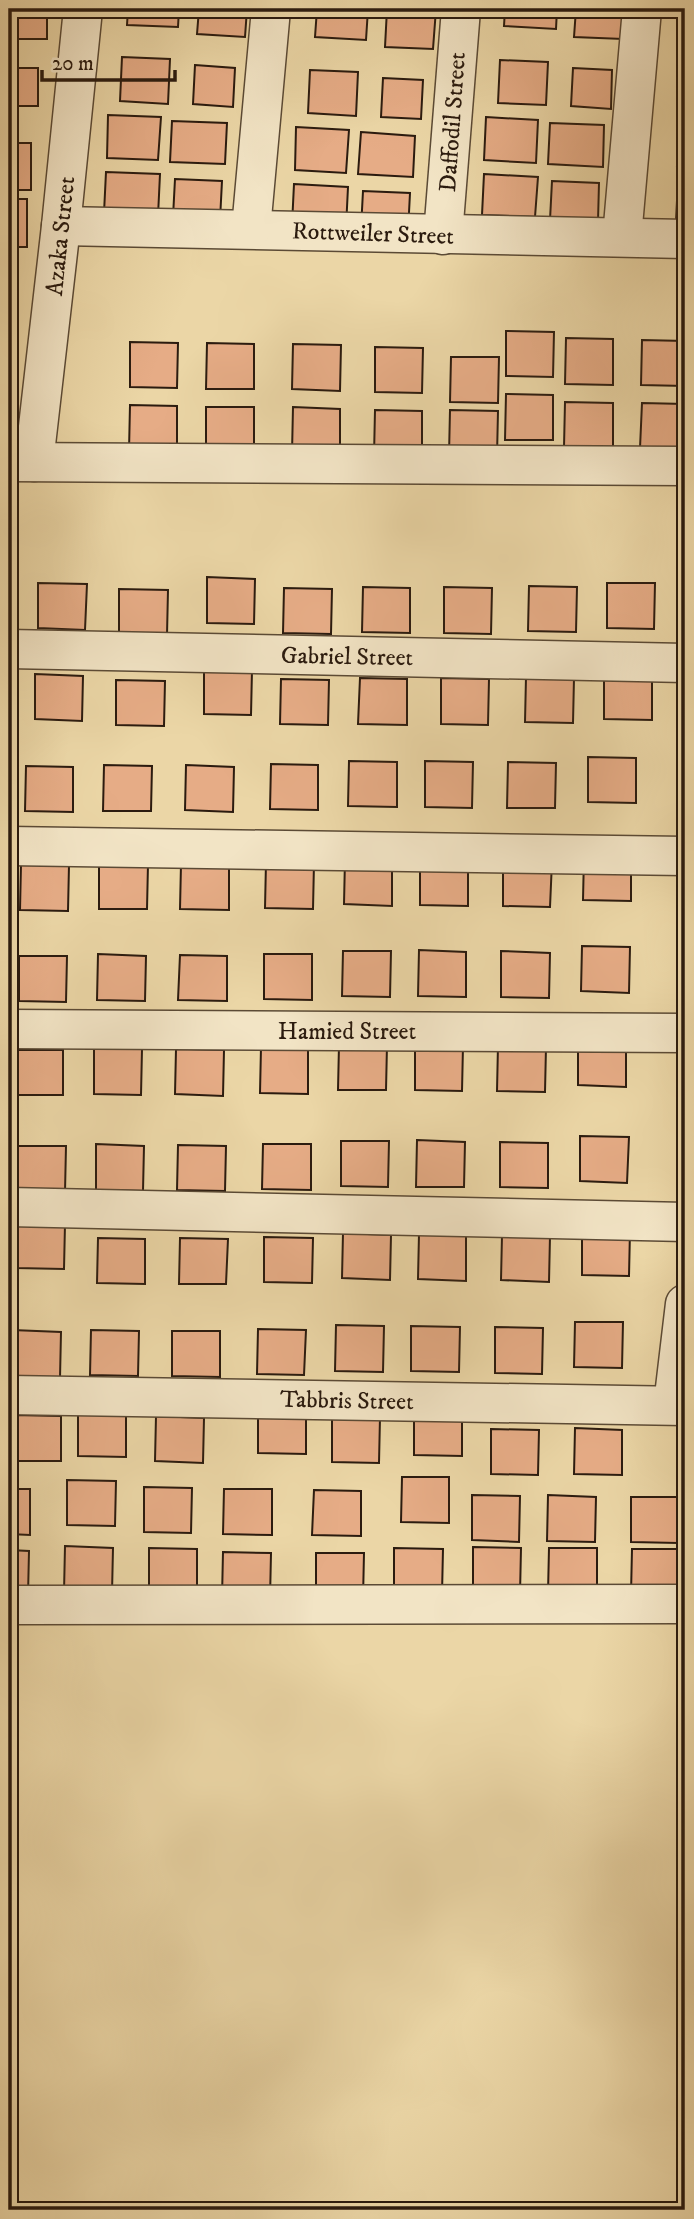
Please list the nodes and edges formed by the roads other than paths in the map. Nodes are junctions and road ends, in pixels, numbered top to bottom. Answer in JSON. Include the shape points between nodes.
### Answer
{"nodes":[{"id":1,"x":83,"y":9,"type":"edge"},
{"id":2,"x":271,"y":9,"type":"edge"},
{"id":3,"x":461,"y":9,"type":"edge"},
{"id":4,"x":642,"y":9,"type":"edge"},
{"id":5,"x":61,"y":226,"type":"junction"},
{"id":6,"x":251,"y":229,"type":"junction"},
{"id":7,"x":443,"y":235,"type":"junction"},
{"id":8,"x":622,"y":237,"type":"junction"},
{"id":9,"x":685,"y":239,"type":"edge"},
{"id":10,"x":21,"y":462,"type":"edge"},
{"id":11,"x":685,"y":466,"type":"edge"},
{"id":12,"x":9,"y":649,"type":"edge"},
{"id":13,"x":685,"y":663,"type":"edge"},
{"id":14,"x":9,"y":846,"type":"edge"},
{"id":15,"x":685,"y":856,"type":"edge"},
{"id":16,"x":9,"y":1030,"type":"edge"},
{"id":17,"x":685,"y":1033,"type":"edge"},
{"id":18,"x":9,"y":1207,"type":"edge"},
{"id":19,"x":685,"y":1222,"type":"edge"},
{"id":20,"x":685,"y":1304,"type":"edge"},
{"id":21,"x":9,"y":1395,"type":"edge"},
{"id":22,"x":679,"y":1406,"type":"edge"},
{"id":23,"x":685,"y":1604,"type":"edge"},
{"id":24,"x":9,"y":1605,"type":"edge"}],
"edges":[{"from":1,"to":5,"type":"street","name":"Azaka Street"},
{"from":2,"to":6,"type":"street"},
{"from":3,"to":7,"type":"street","name":"Daffodil Street"},
{"from":4,"to":8,"type":"street"},
{"from":5,"to":6,"type":"street","name":"Rottweiler Street"},
{"from":5,"to":10,"type":"street","name":"Azaka Street"},
{"from":6,"to":7,"type":"street","name":"Rottweiler Street"},
{"from":7,"to":8,"type":"street","name":"Rottweiler Street"},
{"from":8,"to":9,"type":"street","name":"Rottweiler Street"},
{"from":10,"to":11,"type":"street"},
{"from":12,"to":13,"type":"street","name":"Gabriel Street"},
{"from":14,"to":15,"type":"street"},
{"from":16,"to":17,"type":"street","name":"Hamied Street"},
{"from":18,"to":19,"type":"street"},
{"from":20,"to":22,"type":"street"},
{"from":21,"to":22,"type":"street","name":"Tabbris Street"},
{"from":23,"to":24,"type":"street"}]}
